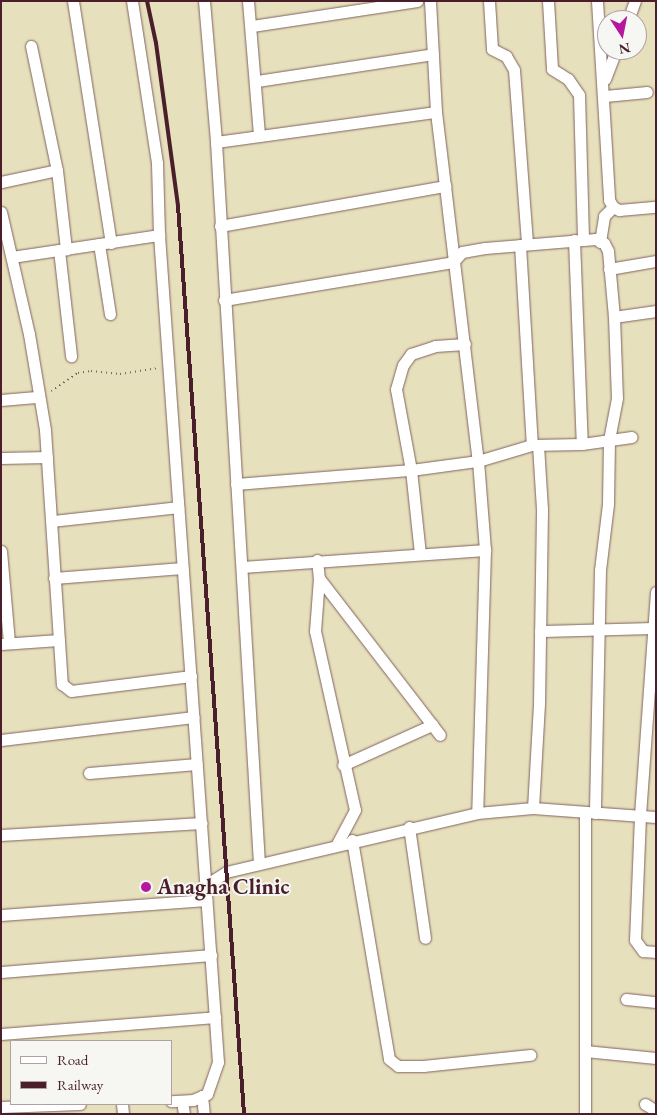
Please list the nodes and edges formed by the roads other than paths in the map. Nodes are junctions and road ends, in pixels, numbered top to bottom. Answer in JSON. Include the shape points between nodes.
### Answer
{"nodes":[{"id":1,"x":73,"y":1,"type":"edge"},
{"id":2,"x":132,"y":1,"type":"edge"},
{"id":3,"x":204,"y":1,"type":"edge"},
{"id":4,"x":248,"y":1,"type":"edge"},
{"id":5,"x":417,"y":1,"type":"edge"},
{"id":6,"x":430,"y":1,"type":"edge"},
{"id":7,"x":488,"y":1,"type":"edge"},
{"id":8,"x":548,"y":1,"type":"edge"},
{"id":9,"x":597,"y":1,"type":"edge"},
{"id":10,"x":252,"y":26,"type":"junction"},
{"id":11,"x":31,"y":46,"type":"dead end"},
{"id":12,"x":433,"y":54,"type":"junction"},
{"id":13,"x":612,"y":60,"type":"edge"},
{"id":14,"x":604,"y":81,"type":"junction"},
{"id":15,"x":257,"y":82,"type":"junction"},
{"id":16,"x":647,"y":92,"type":"dead end"},
{"id":17,"x":606,"y":96,"type":"junction"},
{"id":18,"x":436,"y":112,"type":"junction"},
{"id":19,"x":259,"y":136,"type":"junction"},
{"id":20,"x":216,"y":142,"type":"junction"},
{"id":21,"x":57,"y":170,"type":"junction"},
{"id":22,"x":1,"y":182,"type":"edge"},
{"id":23,"x":445,"y":186,"type":"junction"},
{"id":24,"x":612,"y":207,"type":"junction"},
{"id":25,"x":656,"y":207,"type":"edge"},
{"id":26,"x":1,"y":212,"type":"edge"},
{"id":27,"x":220,"y":226,"type":"junction"},
{"id":28,"x":159,"y":236,"type":"junction"},
{"id":29,"x":578,"y":240,"type":"junction"},
{"id":30,"x":111,"y":242,"type":"junction"},
{"id":31,"x":600,"y":242,"type":"junction"},
{"id":32,"x":99,"y":244,"type":"junction"},
{"id":33,"x":524,"y":244,"type":"junction"},
{"id":34,"x":62,"y":250,"type":"junction"},
{"id":35,"x":12,"y":257,"type":"junction"},
{"id":36,"x":656,"y":261,"type":"edge"},
{"id":37,"x":453,"y":262,"type":"junction"},
{"id":38,"x":609,"y":269,"type":"junction"},
{"id":39,"x":224,"y":300,"type":"junction"},
{"id":40,"x":656,"y":311,"type":"edge"},
{"id":41,"x":110,"y":314,"type":"dead end"},
{"id":42,"x":614,"y":317,"type":"junction"},
{"id":43,"x":465,"y":344,"type":"junction"},
{"id":44,"x":71,"y":356,"type":"dead end"},
{"id":45,"x":39,"y":397,"type":"junction"},
{"id":46,"x":1,"y":400,"type":"edge"},
{"id":47,"x":632,"y":437,"type":"dead end"},
{"id":48,"x":609,"y":440,"type":"junction"},
{"id":49,"x":582,"y":444,"type":"junction"},
{"id":50,"x":535,"y":445,"type":"junction"},
{"id":51,"x":1,"y":458,"type":"edge"},
{"id":52,"x":47,"y":458,"type":"junction"},
{"id":53,"x":478,"y":461,"type":"junction"},
{"id":54,"x":411,"y":470,"type":"junction"},
{"id":55,"x":236,"y":484,"type":"junction"},
{"id":56,"x":178,"y":507,"type":"junction"},
{"id":57,"x":52,"y":521,"type":"junction"},
{"id":58,"x":485,"y":550,"type":"junction"},
{"id":59,"x":1,"y":551,"type":"edge"},
{"id":60,"x":420,"y":554,"type":"junction"},
{"id":61,"x":317,"y":560,"type":"junction"},
{"id":62,"x":242,"y":567,"type":"junction"},
{"id":63,"x":183,"y":568,"type":"junction"},
{"id":64,"x":54,"y":578,"type":"junction"},
{"id":65,"x":319,"y":578,"type":"junction"},
{"id":66,"x":656,"y":592,"type":"edge"},
{"id":67,"x":655,"y":628,"type":"edge"},
{"id":68,"x":598,"y":630,"type":"junction"},
{"id":69,"x":540,"y":631,"type":"junction"},
{"id":70,"x":59,"y":640,"type":"junction"},
{"id":71,"x":5,"y":643,"type":"edge"},
{"id":72,"x":191,"y":676,"type":"junction"},
{"id":73,"x":194,"y":716,"type":"junction"},
{"id":74,"x":432,"y":725,"type":"junction"},
{"id":75,"x":440,"y":735,"type":"dead end"},
{"id":76,"x":1,"y":740,"type":"edge"},
{"id":77,"x":197,"y":764,"type":"junction"},
{"id":78,"x":343,"y":765,"type":"junction"},
{"id":79,"x":89,"y":773,"type":"dead end"},
{"id":80,"x":533,"y":808,"type":"junction"},
{"id":81,"x":477,"y":813,"type":"junction"},
{"id":82,"x":590,"y":813,"type":"junction"},
{"id":83,"x":640,"y":816,"type":"junction"},
{"id":84,"x":656,"y":817,"type":"edge"},
{"id":85,"x":202,"y":823,"type":"junction"},
{"id":86,"x":409,"y":827,"type":"junction"},
{"id":87,"x":1,"y":835,"type":"edge"},
{"id":88,"x":352,"y":840,"type":"junction"},
{"id":89,"x":337,"y":844,"type":"junction"},
{"id":90,"x":259,"y":864,"type":"junction"},
{"id":91,"x":204,"y":886,"type":"junction"},
{"id":92,"x":206,"y":900,"type":"junction"},
{"id":93,"x":1,"y":915,"type":"edge"},
{"id":94,"x":425,"y":938,"type":"dead end"},
{"id":95,"x":656,"y":952,"type":"edge"},
{"id":96,"x":211,"y":955,"type":"junction"},
{"id":97,"x":1,"y":972,"type":"edge"},
{"id":98,"x":626,"y":999,"type":"dead end"},
{"id":99,"x":656,"y":1002,"type":"edge"},
{"id":100,"x":215,"y":1017,"type":"junction"},
{"id":101,"x":1,"y":1034,"type":"edge"},
{"id":102,"x":585,"y":1050,"type":"junction"},
{"id":103,"x":530,"y":1055,"type":"dead end"},
{"id":104,"x":656,"y":1058,"type":"edge"},
{"id":105,"x":202,"y":1096,"type":"junction"},
{"id":106,"x":177,"y":1101,"type":"edge"},
{"id":107,"x":645,"y":1104,"type":"dead end"},
{"id":108,"x":54,"y":1105,"type":"edge"},
{"id":109,"x":1,"y":1107,"type":"edge"},
{"id":110,"x":656,"y":1111,"type":"edge"},
{"id":111,"x":184,"y":1114,"type":"edge"},
{"id":112,"x":204,"y":1114,"type":"edge"},
{"id":113,"x":585,"y":1114,"type":"edge"}],
"edges":[{"from":1,"to":30,"type":"street"},
{"from":2,"to":28,"type":"street","via":[[157,163]]},
{"from":3,"to":20,"type":"street"},
{"from":4,"to":10,"type":"street"},
{"from":5,"to":10,"type":"street"},
{"from":6,"to":12,"type":"street"},
{"from":7,"to":33,"type":"street","via":[[492,49],[506,56],[514,70]]},
{"from":8,"to":29,"type":"street","via":[[552,69],[568,80],[580,95]]},
{"from":9,"to":14,"type":"street"},
{"from":10,"to":15,"type":"street"},
{"from":11,"to":21,"type":"street"},
{"from":12,"to":15,"type":"street"},
{"from":12,"to":18,"type":"street"},
{"from":13,"to":14,"type":"street"},
{"from":14,"to":17,"type":"street"},
{"from":15,"to":19,"type":"street"},
{"from":16,"to":17,"type":"street"},
{"from":17,"to":24,"type":"street","via":[[608,190]]},
{"from":18,"to":19,"type":"street"},
{"from":18,"to":23,"type":"street"},
{"from":19,"to":20,"type":"street"},
{"from":20,"to":27,"type":"street"},
{"from":21,"to":22,"type":"street"},
{"from":21,"to":34,"type":"street"},
{"from":23,"to":27,"type":"street"},
{"from":23,"to":37,"type":"street"},
{"from":24,"to":25,"type":"street","via":[[619,210]]},
{"from":24,"to":31,"type":"street","via":[[604,216]]},
{"from":26,"to":35,"type":"street"},
{"from":27,"to":39,"type":"street"},
{"from":28,"to":30,"type":"street"},
{"from":28,"to":56,"type":"street"},
{"from":29,"to":31,"type":"street"},
{"from":29,"to":33,"type":"street"},
{"from":29,"to":49,"type":"street"},
{"from":30,"to":32,"type":"street"},
{"from":31,"to":38,"type":"street","via":[[608,252]]},
{"from":32,"to":34,"type":"street"},
{"from":32,"to":41,"type":"street"},
{"from":33,"to":37,"type":"street","via":[[462,252]]},
{"from":33,"to":50,"type":"street"},
{"from":34,"to":35,"type":"street"},
{"from":34,"to":44,"type":"street"},
{"from":35,"to":45,"type":"street"},
{"from":36,"to":38,"type":"street"},
{"from":37,"to":39,"type":"street"},
{"from":37,"to":43,"type":"street"},
{"from":38,"to":42,"type":"street"},
{"from":39,"to":55,"type":"street"},
{"from":40,"to":42,"type":"street"},
{"from":42,"to":48,"type":"street","via":[[617,398]]},
{"from":43,"to":53,"type":"street"},
{"from":43,"to":54,"type":"street","via":[[435,346],[411,354],[403,364],[396,389]]},
{"from":45,"to":46,"type":"street"},
{"from":45,"to":52,"type":"street"},
{"from":47,"to":48,"type":"street"},
{"from":48,"to":49,"type":"street"},
{"from":48,"to":68,"type":"street"},
{"from":49,"to":50,"type":"street"},
{"from":50,"to":53,"type":"street"},
{"from":50,"to":69,"type":"street","via":[[542,509]]},
{"from":51,"to":52,"type":"street"},
{"from":52,"to":57,"type":"street"},
{"from":53,"to":54,"type":"street"},
{"from":53,"to":58,"type":"street"},
{"from":54,"to":55,"type":"street"},
{"from":54,"to":60,"type":"street"},
{"from":55,"to":62,"type":"street"},
{"from":56,"to":57,"type":"street"},
{"from":56,"to":63,"type":"street"},
{"from":57,"to":64,"type":"street"},
{"from":58,"to":60,"type":"street"},
{"from":58,"to":81,"type":"street"},
{"from":59,"to":71,"type":"street"},
{"from":60,"to":61,"type":"street"},
{"from":61,"to":62,"type":"street"},
{"from":61,"to":65,"type":"street"},
{"from":62,"to":90,"type":"street"},
{"from":63,"to":64,"type":"street"},
{"from":63,"to":72,"type":"street"},
{"from":64,"to":70,"type":"street"},
{"from":65,"to":74,"type":"street"},
{"from":65,"to":78,"type":"street","via":[[315,631]]},
{"from":66,"to":67,"type":"street"},
{"from":67,"to":68,"type":"street"},
{"from":67,"to":83,"type":"street"},
{"from":68,"to":69,"type":"street"},
{"from":68,"to":82,"type":"street"},
{"from":69,"to":80,"type":"street"},
{"from":70,"to":71,"type":"street"},
{"from":70,"to":72,"type":"street","via":[[62,684],[71,691]]},
{"from":72,"to":73,"type":"street"},
{"from":73,"to":76,"type":"street"},
{"from":73,"to":77,"type":"street"},
{"from":74,"to":75,"type":"street"},
{"from":74,"to":78,"type":"street"},
{"from":77,"to":79,"type":"street"},
{"from":77,"to":85,"type":"street"},
{"from":78,"to":89,"type":"street","via":[[355,810]]},
{"from":80,"to":81,"type":"street"},
{"from":80,"to":82,"type":"street"},
{"from":81,"to":86,"type":"street"},
{"from":82,"to":83,"type":"street"},
{"from":82,"to":102,"type":"street"},
{"from":83,"to":84,"type":"street"},
{"from":83,"to":95,"type":"street","via":[[635,940],[643,951]]},
{"from":85,"to":87,"type":"street"},
{"from":85,"to":91,"type":"street"},
{"from":86,"to":88,"type":"street"},
{"from":86,"to":94,"type":"street"},
{"from":88,"to":89,"type":"street"},
{"from":88,"to":103,"type":"street","via":[[389,1059],[398,1066],[423,1066]]},
{"from":89,"to":90,"type":"street"},
{"from":90,"to":91,"type":"street","via":[[226,872]]},
{"from":91,"to":92,"type":"street"},
{"from":92,"to":93,"type":"street"},
{"from":92,"to":96,"type":"street"},
{"from":96,"to":97,"type":"street"},
{"from":96,"to":100,"type":"street"},
{"from":98,"to":99,"type":"street"},
{"from":100,"to":101,"type":"street"},
{"from":100,"to":105,"type":"street","via":[[218,1062],[207,1094]]},
{"from":102,"to":104,"type":"street"},
{"from":102,"to":113,"type":"street"},
{"from":105,"to":106,"type":"street"},
{"from":105,"to":112,"type":"street"},
{"from":106,"to":111,"type":"street"},
{"from":107,"to":110,"type":"street"},
{"from":108,"to":109,"type":"street"}]}
